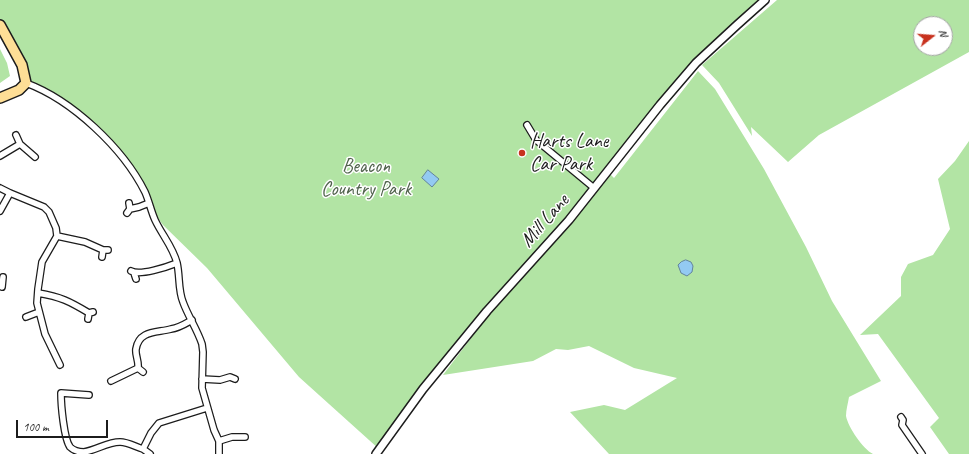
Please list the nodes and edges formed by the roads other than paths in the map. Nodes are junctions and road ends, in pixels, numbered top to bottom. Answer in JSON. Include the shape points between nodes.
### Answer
{"nodes":[{"id":1,"x":765,"y":0,"type":"edge"},
{"id":2,"x":0,"y":25,"type":"edge"},
{"id":3,"x":26,"y":83,"type":"junction"},
{"id":4,"x":0,"y":98,"type":"edge"},
{"id":5,"x":526,"y":125,"type":"dead end"},
{"id":6,"x":16,"y":135,"type":"dead end"},
{"id":7,"x":20,"y":144,"type":"junction"},
{"id":8,"x":0,"y":156,"type":"edge"},
{"id":9,"x":35,"y":157,"type":"dead end"},
{"id":10,"x":0,"y":188,"type":"edge"},
{"id":11,"x":594,"y":188,"type":"junction"},
{"id":12,"x":10,"y":193,"type":"junction"},
{"id":13,"x":149,"y":203,"type":"junction"},
{"id":14,"x":128,"y":208,"type":"dead end"},
{"id":15,"x":0,"y":211,"type":"edge"},
{"id":16,"x":57,"y":236,"type":"junction"},
{"id":17,"x":102,"y":256,"type":"dead end"},
{"id":18,"x":177,"y":263,"type":"junction"},
{"id":19,"x":3,"y":277,"type":"edge"},
{"id":20,"x":136,"y":279,"type":"dead end"},
{"id":21,"x":2,"y":287,"type":"dead end"},
{"id":22,"x":38,"y":293,"type":"junction"},
{"id":23,"x":39,"y":312,"type":"junction"},
{"id":24,"x":90,"y":315,"type":"dead end"},
{"id":25,"x":26,"y":317,"type":"dead end"},
{"id":26,"x":192,"y":320,"type":"junction"},
{"id":27,"x":60,"y":365,"type":"dead end"},
{"id":28,"x":138,"y":368,"type":"junction"},
{"id":29,"x":143,"y":372,"type":"dead end"},
{"id":30,"x":112,"y":378,"type":"dead end"},
{"id":31,"x":202,"y":379,"type":"junction"},
{"id":32,"x":235,"y":379,"type":"dead end"},
{"id":33,"x":89,"y":395,"type":"dead end"},
{"id":34,"x":207,"y":408,"type":"junction"},
{"id":35,"x":901,"y":417,"type":"dead end"},
{"id":36,"x":245,"y":437,"type":"dead end"},
{"id":37,"x":219,"y":441,"type":"junction"},
{"id":38,"x":143,"y":449,"type":"junction"},
{"id":39,"x":150,"y":454,"type":"edge"},
{"id":40,"x":219,"y":454,"type":"edge"},
{"id":41,"x":376,"y":454,"type":"edge"},
{"id":42,"x":922,"y":454,"type":"edge"}],
"edges":[{"from":1,"to":11,"type":"street","name":"Mill Lane","via":[[696,63]]},
{"from":2,"to":3,"type":"main road","via":[[22,65]]},
{"from":3,"to":4,"type":"main road","via":[[19,90]]},
{"from":3,"to":13,"type":"street","via":[[40,88],[64,103],[104,137],[135,174]]},
{"from":5,"to":11,"type":"street","via":[[536,140]]},
{"from":6,"to":7,"type":"street"},
{"from":7,"to":8,"type":"street"},
{"from":7,"to":9,"type":"street"},
{"from":10,"to":12,"type":"street"},
{"from":11,"to":41,"type":"street","name":"Mill Lane","via":[[423,389]]},
{"from":12,"to":15,"type":"street"},
{"from":12,"to":16,"type":"street","via":[[44,207],[53,220]]},
{"from":13,"to":14,"type":"street"},
{"from":13,"to":18,"type":"street","via":[[154,219],[171,247]]},
{"from":16,"to":17,"type":"street","via":[[85,242],[105,250]]},
{"from":16,"to":22,"type":"street","via":[[42,262]]},
{"from":18,"to":20,"type":"street","via":[[157,270],[132,272]]},
{"from":18,"to":26,"type":"street","via":[[181,297]]},
{"from":19,"to":21,"type":"street"},
{"from":22,"to":23,"type":"street"},
{"from":22,"to":24,"type":"street","via":[[57,296],[74,303]]},
{"from":23,"to":25,"type":"street"},
{"from":23,"to":27,"type":"street","via":[[45,334]]},
{"from":26,"to":28,"type":"street","via":[[175,328],[147,334],[140,339],[136,352]]},
{"from":26,"to":31,"type":"street","via":[[202,344]]},
{"from":28,"to":29,"type":"street"},
{"from":28,"to":30,"type":"street"},
{"from":31,"to":32,"type":"street"},
{"from":31,"to":34,"type":"street"},
{"from":33,"to":38,"type":"street","via":[[60,392],[69,446],[73,450],[86,452],[121,442]]},
{"from":34,"to":37,"type":"street"},
{"from":34,"to":38,"type":"street","via":[[159,423]]},
{"from":35,"to":42,"type":"street","via":[[902,425]]},
{"from":36,"to":37,"type":"street"},
{"from":37,"to":40,"type":"street"},
{"from":38,"to":39,"type":"street"}]}
